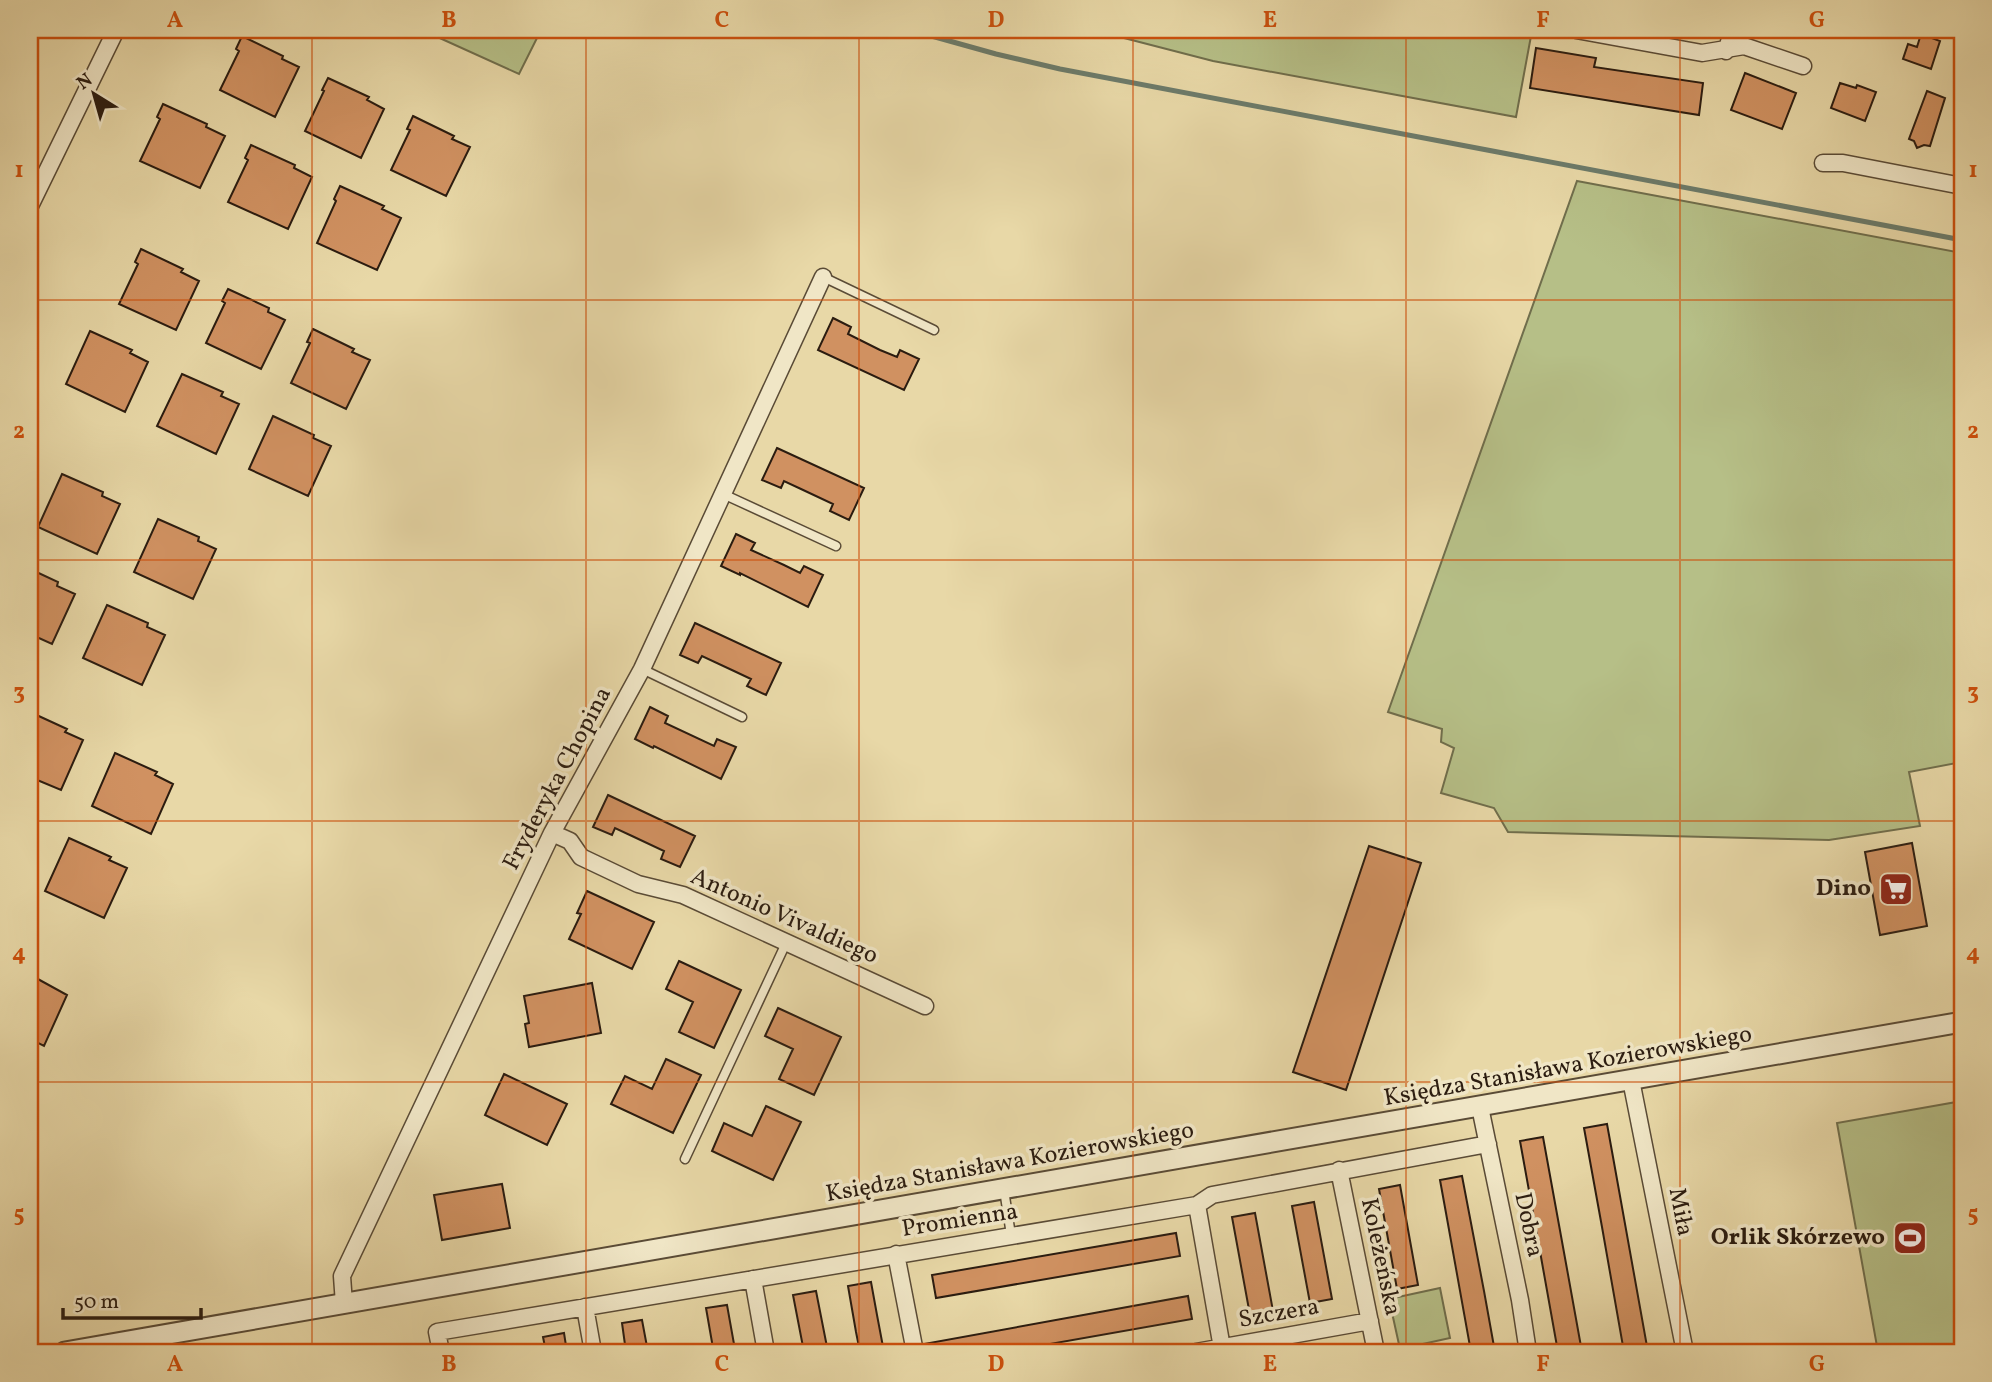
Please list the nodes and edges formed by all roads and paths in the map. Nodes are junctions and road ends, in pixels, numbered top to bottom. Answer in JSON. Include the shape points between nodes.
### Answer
{"nodes":[{"id":1,"x":116,"y":30,"type":"edge"},
{"id":2,"x":1576,"y":30,"type":"edge"},
{"id":3,"x":1733,"y":30,"type":"edge"},
{"id":4,"x":1726,"y":51,"type":"junction"},
{"id":5,"x":1803,"y":66,"type":"dead end"},
{"id":6,"x":1823,"y":163,"type":"dead end"},
{"id":7,"x":1962,"y":185,"type":"edge"},
{"id":8,"x":30,"y":206,"type":"edge"},
{"id":9,"x":823,"y":277,"type":"joint"},
{"id":10,"x":934,"y":330,"type":"dead end"},
{"id":11,"x":723,"y":494,"type":"junction"},
{"id":12,"x":836,"y":546,"type":"dead end"},
{"id":13,"x":642,"y":669,"type":"junction"},
{"id":14,"x":742,"y":717,"type":"dead end"},
{"id":15,"x":552,"y":832,"type":"junction"},
{"id":16,"x":787,"y":942,"type":"junction"},
{"id":17,"x":925,"y":1006,"type":"dead end"},
{"id":18,"x":1962,"y":1022,"type":"edge"},
{"id":19,"x":1631,"y":1080,"type":"junction"},
{"id":20,"x":1479,"y":1107,"type":"junction"},
{"id":21,"x":1488,"y":1144,"type":"junction"},
{"id":22,"x":685,"y":1159,"type":"dead end"},
{"id":23,"x":1339,"y":1170,"type":"junction"},
{"id":24,"x":1004,"y":1189,"type":"junction"},
{"id":25,"x":1197,"y":1205,"type":"junction"},
{"id":26,"x":1011,"y":1235,"type":"junction"},
{"id":27,"x":896,"y":1254,"type":"junction"},
{"id":28,"x":753,"y":1279,"type":"junction"},
{"id":29,"x":344,"y":1304,"type":"junction"},
{"id":30,"x":585,"y":1307,"type":"junction"},
{"id":31,"x":1370,"y":1321,"type":"junction"},
{"id":32,"x":1222,"y":1348,"type":"junction"},
{"id":33,"x":65,"y":1352,"type":"edge"},
{"id":34,"x":441,"y":1352,"type":"edge"},
{"id":35,"x":593,"y":1352,"type":"edge"},
{"id":36,"x":766,"y":1352,"type":"edge"},
{"id":37,"x":915,"y":1352,"type":"edge"},
{"id":38,"x":1196,"y":1352,"type":"edge"},
{"id":39,"x":1376,"y":1352,"type":"edge"},
{"id":40,"x":1528,"y":1352,"type":"edge"},
{"id":41,"x":1685,"y":1352,"type":"edge"}],
"edges":[{"from":1,"to":8,"type":"street"},
{"from":2,"to":4,"type":"street","via":[[1702,53]]},
{"from":3,"to":4,"type":"street"},
{"from":4,"to":5,"type":"street","via":[[1744,46]]},
{"from":6,"to":7,"type":"street"},
{"from":9,"to":10,"type":"lane"},
{"from":9,"to":11,"type":"street","name":"Fryderyka Chopina"},
{"from":11,"to":12,"type":"lane"},
{"from":11,"to":13,"type":"street","name":"Fryderyka Chopina"},
{"from":13,"to":14,"type":"lane"},
{"from":13,"to":15,"type":"street","name":"Fryderyka Chopina"},
{"from":15,"to":16,"type":"street","name":"Antonio Vivaldiego","via":[[570,841],[581,857],[638,884],[683,895]]},
{"from":15,"to":29,"type":"street","name":"Fryderyka Chopina","via":[[342,1276]]},
{"from":16,"to":17,"type":"street","name":"Antonio Vivaldiego"},
{"from":16,"to":22,"type":"lane"},
{"from":18,"to":19,"type":"street","name":"Księdza Stanisława Kozierowskiego"},
{"from":19,"to":20,"type":"street","name":"Księdza Stanisława Kozierowskiego"},
{"from":19,"to":41,"type":"street","name":"Miła"},
{"from":20,"to":21,"type":"street","name":"Dobra"},
{"from":20,"to":24,"type":"street","name":"Księdza Stanisława Kozierowskiego"},
{"from":21,"to":23,"type":"street","name":"Promienna"},
{"from":21,"to":40,"type":"street","name":"Dobra"},
{"from":23,"to":25,"type":"street","name":"Promienna","via":[[1212,1195]]},
{"from":23,"to":31,"type":"street","name":"Koleżeńska"},
{"from":24,"to":26,"type":"lane"},
{"from":24,"to":29,"type":"street","name":"Księdza Stanisława Kozierowskiego"},
{"from":25,"to":26,"type":"street","name":"Promienna"},
{"from":25,"to":32,"type":"street"},
{"from":26,"to":27,"type":"street","name":"Promienna"},
{"from":27,"to":28,"type":"street","name":"Promienna"},
{"from":27,"to":37,"type":"street"},
{"from":28,"to":30,"type":"street","name":"Promienna"},
{"from":28,"to":36,"type":"street"},
{"from":29,"to":33,"type":"street","name":"Księdza Stanisława Kozierowskiego"},
{"from":30,"to":34,"type":"street","name":"Promienna","via":[[437,1332]]},
{"from":30,"to":35,"type":"street"},
{"from":31,"to":32,"type":"street","name":"Szczera"},
{"from":31,"to":39,"type":"street","name":"Koleżeńska"},
{"from":32,"to":38,"type":"street","name":"Szczera"}]}
